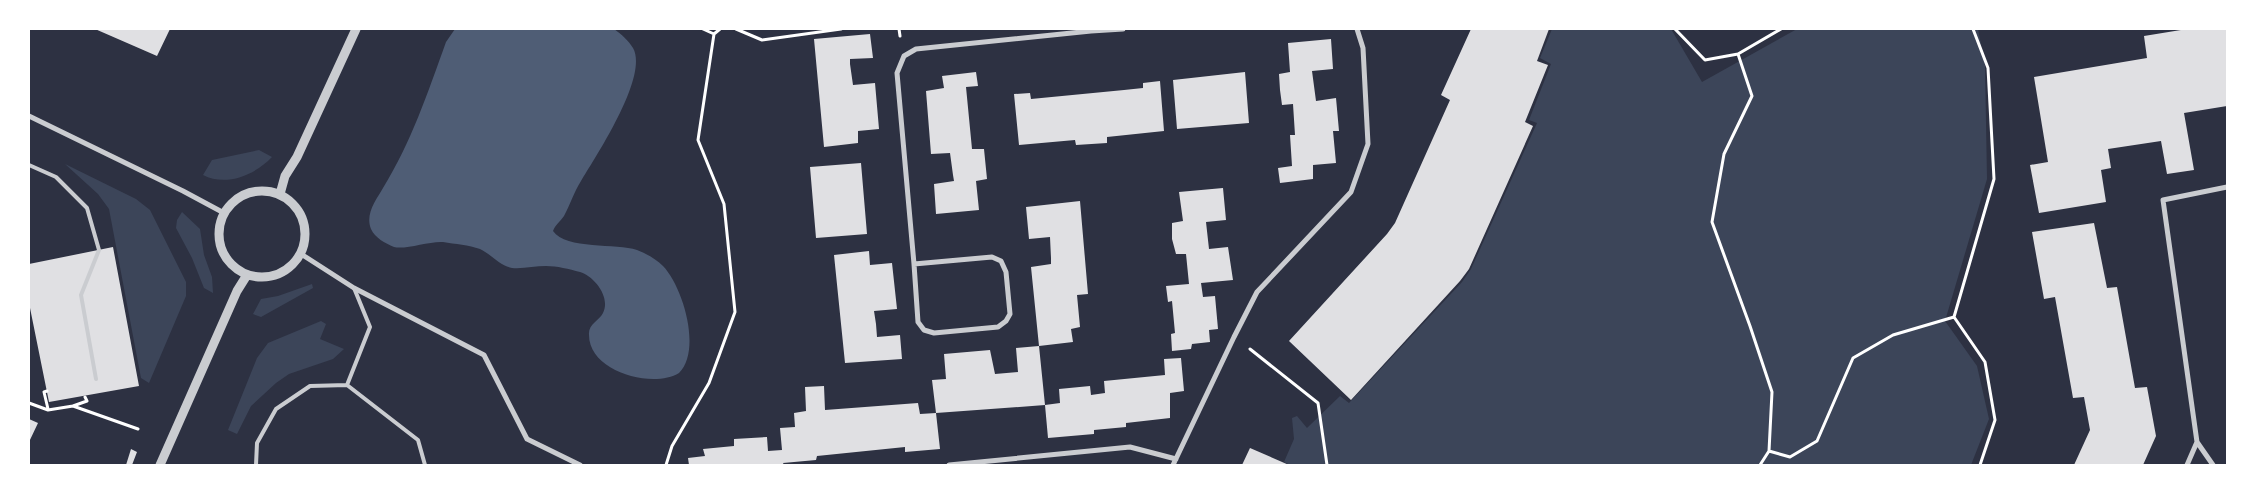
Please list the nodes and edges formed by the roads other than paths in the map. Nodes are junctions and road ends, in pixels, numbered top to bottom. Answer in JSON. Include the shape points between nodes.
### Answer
{"nodes":[{"id":1,"x":356,"y":29,"type":"edge"},
{"id":2,"x":1123,"y":29,"type":"edge"},
{"id":3,"x":1357,"y":29,"type":"edge"},
{"id":4,"x":1091,"y":30,"type":"edge"},
{"id":5,"x":29,"y":116,"type":"edge"},
{"id":6,"x":29,"y":165,"type":"edge"},
{"id":7,"x":2227,"y":187,"type":"edge"},
{"id":8,"x":280,"y":194,"type":"junction"},
{"id":9,"x":224,"y":214,"type":"junction"},
{"id":10,"x":301,"y":254,"type":"junction"},
{"id":11,"x":914,"y":264,"type":"junction"},
{"id":12,"x":247,"y":275,"type":"junction"},
{"id":13,"x":354,"y":288,"type":"junction"},
{"id":14,"x":96,"y":379,"type":"dead end"},
{"id":15,"x":347,"y":385,"type":"junction"},
{"id":16,"x":2197,"y":442,"type":"junction"},
{"id":17,"x":1176,"y":459,"type":"junction"},
{"id":18,"x":160,"y":465,"type":"edge"},
{"id":19,"x":256,"y":465,"type":"edge"},
{"id":20,"x":425,"y":465,"type":"edge"},
{"id":21,"x":580,"y":465,"type":"edge"},
{"id":22,"x":949,"y":465,"type":"edge"},
{"id":23,"x":1173,"y":465,"type":"edge"},
{"id":24,"x":2187,"y":465,"type":"edge"},
{"id":25,"x":2213,"y":465,"type":"edge"}],
"edges":[{"from":1,"to":8,"type":"street"},
{"from":2,"to":4,"type":"street"},
{"from":3,"to":17,"type":"street","via":[[1362,48],[1368,144],[1350,192],[1258,292]]},
{"from":4,"to":11,"type":"street","via":[[916,49],[904,56],[897,72]]},
{"from":5,"to":9,"type":"street"},
{"from":6,"to":14,"type":"lane","via":[[56,176],[87,208],[99,250],[82,295]]},
{"from":7,"to":16,"type":"street","via":[[2163,200]]},
{"from":8,"to":9,"type":"street","via":[[268,191],[248,193],[231,203]]},
{"from":8,"to":10,"type":"street","via":[[292,202],[305,226]]},
{"from":9,"to":12,"type":"street","via":[[218,228],[224,257]]},
{"from":10,"to":12,"type":"street","via":[[284,272],[265,277]]},
{"from":10,"to":13,"type":"street"},
{"from":11,"to":11,"type":"street","via":[[992,257],[1001,261],[1006,272],[1010,314],[998,327],[934,333],[924,330],[918,322]]},
{"from":12,"to":18,"type":"street"},
{"from":13,"to":15,"type":"lane","via":[[370,327]]},
{"from":13,"to":21,"type":"street","via":[[484,355],[527,439]]},
{"from":15,"to":19,"type":"lane","via":[[310,386],[276,409],[257,443]]},
{"from":15,"to":20,"type":"lane","via":[[418,440]]},
{"from":16,"to":24,"type":"street"},
{"from":16,"to":25,"type":"street"},
{"from":17,"to":22,"type":"street","via":[[1130,447]]},
{"from":17,"to":23,"type":"street"}]}
